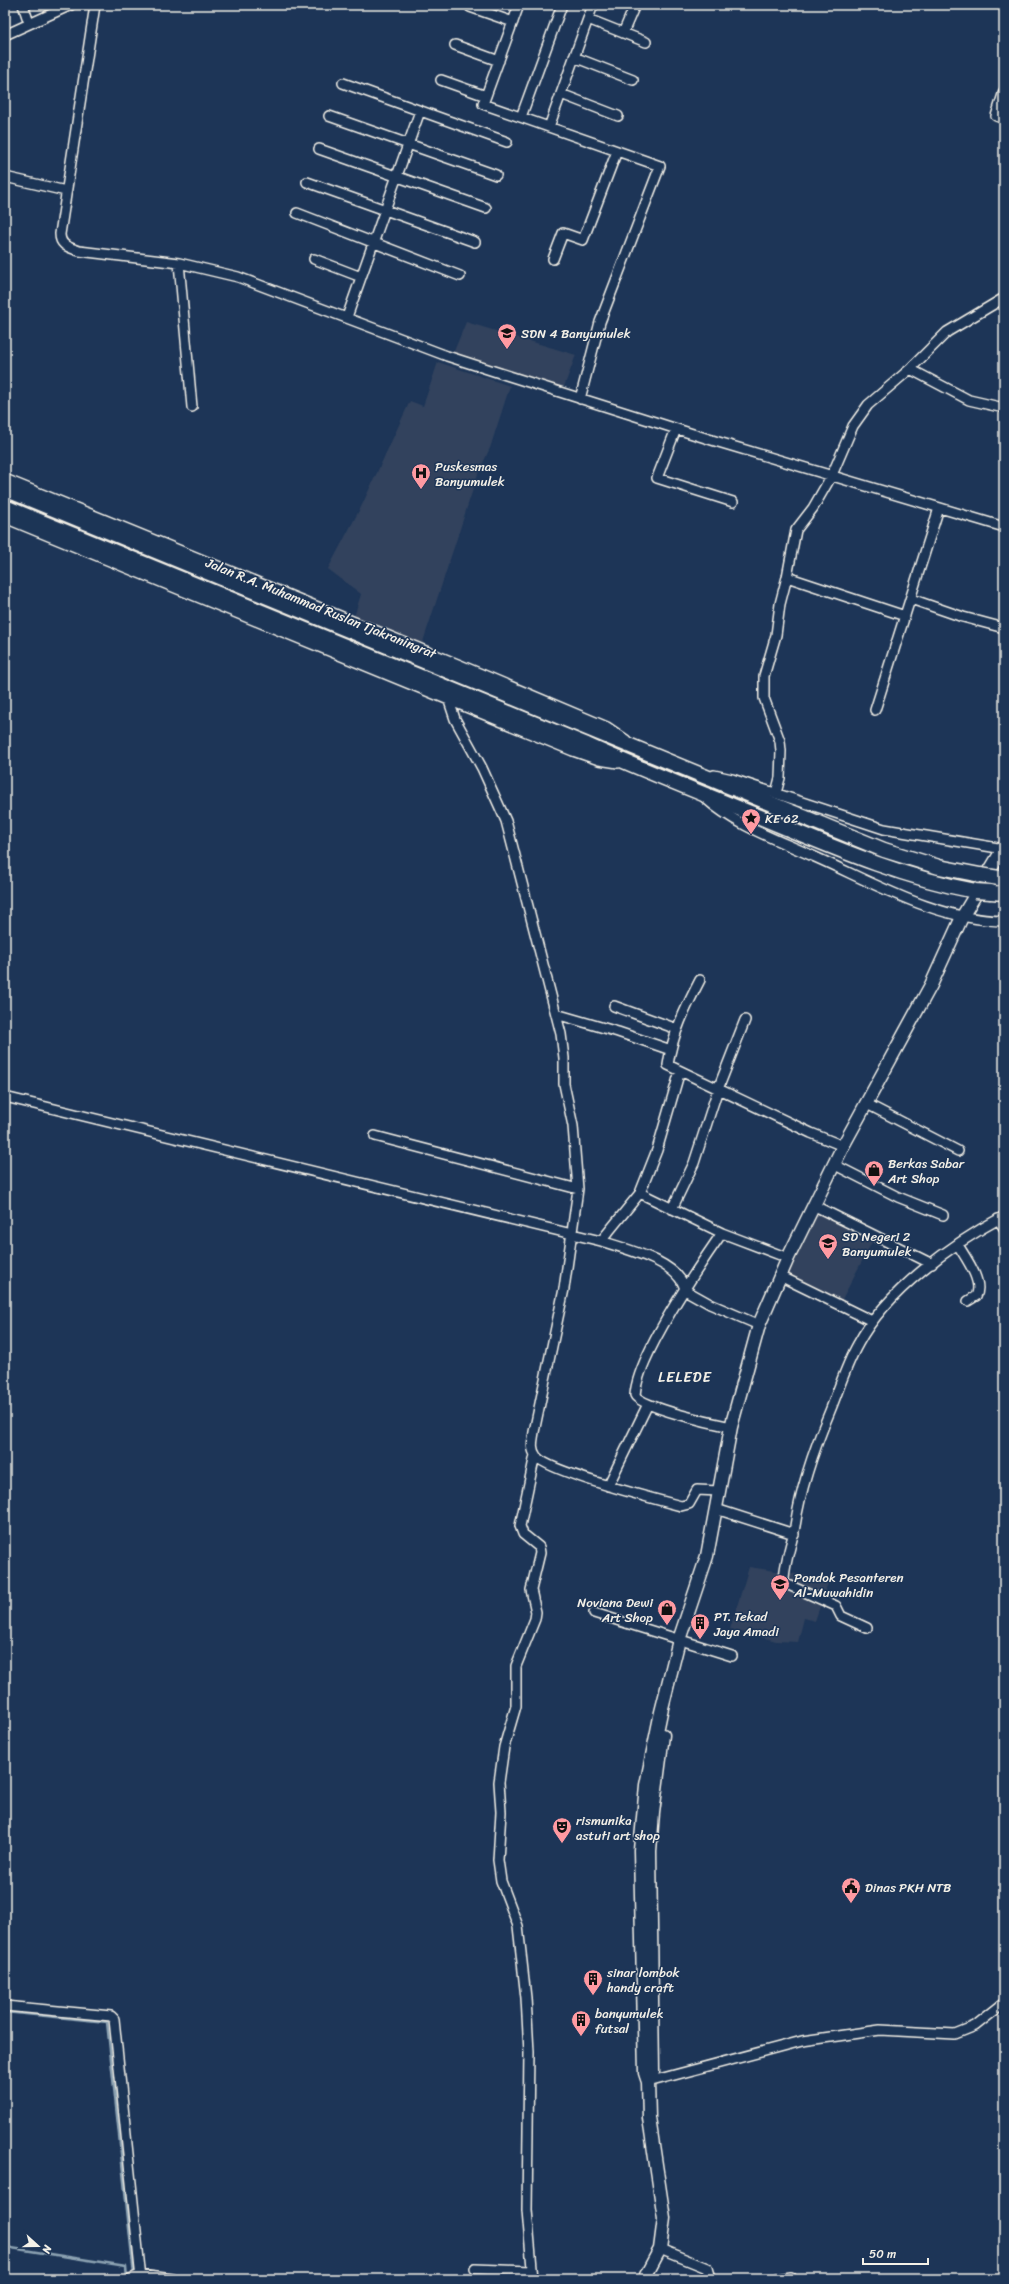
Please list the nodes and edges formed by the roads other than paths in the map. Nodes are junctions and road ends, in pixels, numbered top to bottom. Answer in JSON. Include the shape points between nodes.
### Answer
{"nodes":[{"id":1,"x":23,"y":5,"type":"edge"},
{"id":2,"x":71,"y":5,"type":"edge"},
{"id":3,"x":95,"y":5,"type":"edge"},
{"id":4,"x":519,"y":5,"type":"edge"},
{"id":5,"x":562,"y":5,"type":"edge"},
{"id":6,"x":593,"y":5,"type":"edge"},
{"id":7,"x":635,"y":5,"type":"edge"},
{"id":8,"x":470,"y":7,"type":"dead end"},
{"id":9,"x":588,"y":19,"type":"junction"},
{"id":10,"x":513,"y":22,"type":"junction"},
{"id":11,"x":29,"y":23,"type":"junction"},
{"id":12,"x":623,"y":33,"type":"junction"},
{"id":13,"x":5,"y":35,"type":"edge"},
{"id":14,"x":646,"y":42,"type":"dead end"},
{"id":15,"x":455,"y":45,"type":"dead end"},
{"id":16,"x":574,"y":57,"type":"junction"},
{"id":17,"x":499,"y":61,"type":"junction"},
{"id":18,"x":441,"y":80,"type":"dead end"},
{"id":19,"x":633,"y":80,"type":"dead end"},
{"id":20,"x":343,"y":83,"type":"dead end"},
{"id":21,"x":1004,"y":90,"type":"edge"},
{"id":22,"x":561,"y":94,"type":"junction"},
{"id":23,"x":486,"y":96,"type":"junction"},
{"id":24,"x":420,"y":111,"type":"junction"},
{"id":25,"x":329,"y":116,"type":"dead end"},
{"id":26,"x":618,"y":116,"type":"dead end"},
{"id":27,"x":521,"y":117,"type":"junction"},
{"id":28,"x":1004,"y":119,"type":"edge"},
{"id":29,"x":549,"y":127,"type":"junction"},
{"id":30,"x":507,"y":142,"type":"dead end"},
{"id":31,"x":408,"y":144,"type":"junction"},
{"id":32,"x":319,"y":149,"type":"dead end"},
{"id":33,"x":617,"y":151,"type":"junction"},
{"id":34,"x":496,"y":175,"type":"dead end"},
{"id":35,"x":5,"y":177,"type":"edge"},
{"id":36,"x":396,"y":177,"type":"junction"},
{"id":37,"x":307,"y":182,"type":"dead end"},
{"id":38,"x":66,"y":191,"type":"junction"},
{"id":39,"x":486,"y":208,"type":"dead end"},
{"id":40,"x":384,"y":210,"type":"junction"},
{"id":41,"x":298,"y":213,"type":"dead end"},
{"id":42,"x":373,"y":242,"type":"junction"},
{"id":43,"x":474,"y":242,"type":"dead end"},
{"id":44,"x":314,"y":259,"type":"dead end"},
{"id":45,"x":553,"y":259,"type":"dead end"},
{"id":46,"x":179,"y":263,"type":"junction"},
{"id":47,"x":460,"y":276,"type":"dead end"},
{"id":48,"x":361,"y":277,"type":"junction"},
{"id":49,"x":1004,"y":298,"type":"edge"},
{"id":50,"x":347,"y":317,"type":"junction"},
{"id":51,"x":910,"y":369,"type":"junction"},
{"id":52,"x":580,"y":399,"type":"junction"},
{"id":53,"x":192,"y":407,"type":"dead end"},
{"id":54,"x":1004,"y":408,"type":"edge"},
{"id":55,"x":676,"y":429,"type":"junction"},
{"id":56,"x":832,"y":475,"type":"junction"},
{"id":57,"x":5,"y":479,"type":"edge"},
{"id":58,"x":5,"y":489,"type":"edge"},
{"id":59,"x":733,"y":502,"type":"dead end"},
{"id":60,"x":5,"y":507,"type":"edge"},
{"id":61,"x":939,"y":508,"type":"junction"},
{"id":62,"x":5,"y":518,"type":"edge"},
{"id":63,"x":1004,"y":527,"type":"edge"},
{"id":64,"x":788,"y":577,"type":"junction"},
{"id":65,"x":911,"y":599,"type":"junction"},
{"id":66,"x":905,"y":616,"type":"junction"},
{"id":67,"x":1004,"y":628,"type":"edge"},
{"id":68,"x":449,"y":701,"type":"junction"},
{"id":69,"x":875,"y":710,"type":"dead end"},
{"id":70,"x":632,"y":746,"type":"junction"},
{"id":71,"x":628,"y":764,"type":"junction"},
{"id":72,"x":698,"y":772,"type":"junction"},
{"id":73,"x":697,"y":791,"type":"junction"},
{"id":74,"x":776,"y":793,"type":"junction"},
{"id":75,"x":1004,"y":848,"type":"edge"},
{"id":76,"x":1001,"y":878,"type":"edge"},
{"id":77,"x":997,"y":893,"type":"edge"},
{"id":78,"x":962,"y":917,"type":"junction"},
{"id":79,"x":1004,"y":921,"type":"edge"},
{"id":80,"x":700,"y":980,"type":"dead end"},
{"id":81,"x":614,"y":1006,"type":"dead end"},
{"id":82,"x":556,"y":1014,"type":"junction"},
{"id":83,"x":745,"y":1020,"type":"dead end"},
{"id":84,"x":677,"y":1028,"type":"junction"},
{"id":85,"x":671,"y":1050,"type":"junction"},
{"id":86,"x":680,"y":1071,"type":"junction"},
{"id":87,"x":718,"y":1089,"type":"junction"},
{"id":88,"x":5,"y":1097,"type":"edge"},
{"id":89,"x":865,"y":1104,"type":"junction"},
{"id":90,"x":375,"y":1136,"type":"dead end"},
{"id":91,"x":843,"y":1146,"type":"junction"},
{"id":92,"x":958,"y":1151,"type":"dead end"},
{"id":93,"x":833,"y":1164,"type":"junction"},
{"id":94,"x":578,"y":1189,"type":"junction"},
{"id":95,"x":640,"y":1193,"type":"junction"},
{"id":96,"x":813,"y":1205,"type":"junction"},
{"id":97,"x":672,"y":1209,"type":"junction"},
{"id":98,"x":943,"y":1215,"type":"dead end"},
{"id":99,"x":1001,"y":1218,"type":"edge"},
{"id":100,"x":1004,"y":1228,"type":"edge"},
{"id":101,"x":722,"y":1233,"type":"junction"},
{"id":102,"x":570,"y":1234,"type":"junction"},
{"id":103,"x":602,"y":1241,"type":"junction"},
{"id":104,"x":958,"y":1245,"type":"junction"},
{"id":105,"x":788,"y":1258,"type":"junction"},
{"id":106,"x":932,"y":1264,"type":"junction"},
{"id":107,"x":780,"y":1276,"type":"junction"},
{"id":108,"x":685,"y":1290,"type":"junction"},
{"id":109,"x":968,"y":1301,"type":"dead end"},
{"id":110,"x":872,"y":1322,"type":"junction"},
{"id":111,"x":759,"y":1325,"type":"junction"},
{"id":112,"x":648,"y":1404,"type":"junction"},
{"id":113,"x":731,"y":1427,"type":"junction"},
{"id":114,"x":535,"y":1455,"type":"junction"},
{"id":115,"x":608,"y":1486,"type":"junction"},
{"id":116,"x":719,"y":1492,"type":"junction"},
{"id":117,"x":716,"y":1509,"type":"junction"},
{"id":118,"x":794,"y":1534,"type":"junction"},
{"id":119,"x":594,"y":1613,"type":"dead end"},
{"id":120,"x":867,"y":1628,"type":"dead end"},
{"id":121,"x":679,"y":1640,"type":"junction"},
{"id":122,"x":732,"y":1656,"type":"dead end"},
{"id":123,"x":1004,"y":2004,"type":"edge"},
{"id":124,"x":5,"y":2006,"type":"edge"},
{"id":125,"x":648,"y":2082,"type":"junction"},
{"id":126,"x":660,"y":2249,"type":"junction"},
{"id":127,"x":475,"y":2269,"type":"dead end"},
{"id":128,"x":532,"y":2275,"type":"edge"},
{"id":129,"x":790,"y":2276,"type":"dead end"},
{"id":130,"x":136,"y":2277,"type":"edge"},
{"id":131,"x":173,"y":2279,"type":"edge"},
{"id":132,"x":644,"y":2279,"type":"edge"},
{"id":133,"x":710,"y":2279,"type":"edge"},
{"id":134,"x":777,"y":2279,"type":"edge"}],
"edges":[{"from":1,"to":11,"type":"street"},
{"from":2,"to":11,"type":"street"},
{"from":3,"to":38,"type":"street"},
{"from":4,"to":10,"type":"street"},
{"from":5,"to":27,"type":"street"},
{"from":6,"to":9,"type":"street"},
{"from":7,"to":12,"type":"street"},
{"from":8,"to":10,"type":"street"},
{"from":9,"to":12,"type":"street"},
{"from":9,"to":16,"type":"street"},
{"from":10,"to":17,"type":"street"},
{"from":11,"to":13,"type":"street"},
{"from":12,"to":14,"type":"street"},
{"from":15,"to":17,"type":"street"},
{"from":16,"to":19,"type":"street"},
{"from":16,"to":22,"type":"street"},
{"from":17,"to":23,"type":"street"},
{"from":18,"to":23,"type":"street"},
{"from":20,"to":24,"type":"street"},
{"from":21,"to":28,"type":"street","via":[[996,116]]},
{"from":22,"to":26,"type":"street"},
{"from":22,"to":29,"type":"street"},
{"from":23,"to":27,"type":"street","via":[[483,104]]},
{"from":24,"to":30,"type":"street"},
{"from":24,"to":31,"type":"street"},
{"from":25,"to":31,"type":"street"},
{"from":27,"to":29,"type":"street"},
{"from":29,"to":33,"type":"street"},
{"from":31,"to":34,"type":"street"},
{"from":31,"to":36,"type":"street"},
{"from":32,"to":36,"type":"street"},
{"from":33,"to":45,"type":"street","via":[[583,240],[563,233]]},
{"from":33,"to":52,"type":"street","via":[[660,166],[600,322]]},
{"from":35,"to":38,"type":"street"},
{"from":36,"to":39,"type":"street"},
{"from":36,"to":40,"type":"street"},
{"from":37,"to":40,"type":"street"},
{"from":38,"to":46,"type":"street","via":[[60,236],[64,246],[89,252]]},
{"from":40,"to":42,"type":"street"},
{"from":40,"to":43,"type":"street"},
{"from":41,"to":42,"type":"street"},
{"from":42,"to":47,"type":"street"},
{"from":42,"to":48,"type":"street"},
{"from":44,"to":48,"type":"street"},
{"from":46,"to":50,"type":"street","via":[[238,277]]},
{"from":46,"to":53,"type":"street"},
{"from":48,"to":50,"type":"street"},
{"from":49,"to":51,"type":"street","via":[[947,332]]},
{"from":50,"to":52,"type":"street","via":[[447,356]]},
{"from":51,"to":54,"type":"street","via":[[969,400]]},
{"from":51,"to":56,"type":"street","via":[[863,411],[847,436]]},
{"from":52,"to":55,"type":"street"},
{"from":55,"to":56,"type":"street"},
{"from":55,"to":59,"type":"street","via":[[657,478]]},
{"from":56,"to":61,"type":"street"},
{"from":56,"to":64,"type":"street","via":[[813,508],[796,530]]},
{"from":57,"to":70,"type":"street","name":"Jalan R.A. Muhammad Ruslan Tjakraningrat","via":[[440,656],[607,727]]},
{"from":58,"to":70,"type":"highway","name":"Jalan R.A. Muhammad Ruslan Tjakraningrat"},
{"from":60,"to":71,"type":"highway","name":"Jalan R.A. Muhammad Ruslan Tjakraningrat"},
{"from":61,"to":63,"type":"street"},
{"from":61,"to":65,"type":"street"},
{"from":62,"to":68,"type":"street","name":"Jalan R.A. Muhammad Ruslan Tjakraningrat"},
{"from":64,"to":66,"type":"street"},
{"from":64,"to":74,"type":"street","via":[[780,604],[776,635],[764,676],[764,698],[780,741],[780,778]]},
{"from":65,"to":66,"type":"street"},
{"from":65,"to":67,"type":"street"},
{"from":66,"to":69,"type":"street"},
{"from":68,"to":71,"type":"street","name":"Jalan R.A. Muhammad Ruslan Tjakraningrat","via":[[573,751],[608,762]]},
{"from":68,"to":82,"type":"street","via":[[455,719],[482,768],[506,821]]},
{"from":70,"to":72,"type":"highway","name":"Jalan R.A. Muhammad Ruslan Tjakraningrat"},
{"from":71,"to":73,"type":"highway","name":"Jalan R.A. Muhammad Ruslan Tjakraningrat"},
{"from":72,"to":74,"type":"street","name":"Jalan R.A. Muhammad Ruslan Tjakraningrat","via":[[732,778]]},
{"from":72,"to":76,"type":"highway","name":"Jalan R.A. Muhammad Ruslan Tjakraningrat","bridge":true,"via":[[906,858],[952,871]]},
{"from":73,"to":77,"type":"highway","name":"Jalan R.A. Muhammad Ruslan Tjakraningrat","bridge":true,"via":[[903,874]]},
{"from":73,"to":78,"type":"street","name":"Jalan R.A. Muhammad Ruslan Tjakraningrat","via":[[728,816],[772,837],[886,890]]},
{"from":74,"to":75,"type":"street","name":"Jalan R.A. Muhammad Ruslan Tjakraningrat","via":[[884,829]]},
{"from":75,"to":78,"type":"main road"},
{"from":78,"to":79,"type":"street","name":"Jalan R.A. Muhammad Ruslan Tjakraningrat"},
{"from":78,"to":89,"type":"main road","via":[[938,970]]},
{"from":80,"to":84,"type":"street"},
{"from":81,"to":84,"type":"street"},
{"from":82,"to":85,"type":"street"},
{"from":82,"to":94,"type":"street","via":[[563,1050],[564,1084],[573,1126]]},
{"from":83,"to":87,"type":"street"},
{"from":84,"to":85,"type":"street"},
{"from":85,"to":86,"type":"street","via":[[668,1065]]},
{"from":86,"to":87,"type":"street"},
{"from":86,"to":95,"type":"street","via":[[657,1150]]},
{"from":87,"to":91,"type":"street"},
{"from":87,"to":97,"type":"street","via":[[694,1163]]},
{"from":88,"to":102,"type":"street","via":[[259,1156]]},
{"from":89,"to":91,"type":"main road"},
{"from":89,"to":92,"type":"street"},
{"from":90,"to":94,"type":"street"},
{"from":91,"to":93,"type":"main road"},
{"from":93,"to":96,"type":"main road"},
{"from":93,"to":98,"type":"street","via":[[898,1197]]},
{"from":94,"to":102,"type":"street"},
{"from":95,"to":97,"type":"street"},
{"from":95,"to":103,"type":"street"},
{"from":96,"to":105,"type":"main road"},
{"from":96,"to":106,"type":"street"},
{"from":97,"to":101,"type":"street"},
{"from":99,"to":100,"type":"street"},
{"from":99,"to":104,"type":"street"},
{"from":101,"to":105,"type":"street"},
{"from":101,"to":108,"type":"street"},
{"from":102,"to":103,"type":"street"},
{"from":102,"to":114,"type":"street","via":[[564,1289],[534,1432],[532,1447]]},
{"from":103,"to":108,"type":"street","via":[[644,1256],[672,1270],[683,1282]]},
{"from":104,"to":106,"type":"street"},
{"from":104,"to":109,"type":"street","via":[[978,1288],[976,1296]]},
{"from":105,"to":107,"type":"main road"},
{"from":106,"to":110,"type":"street","via":[[892,1299]]},
{"from":107,"to":110,"type":"street"},
{"from":107,"to":111,"type":"main road"},
{"from":108,"to":111,"type":"street"},
{"from":108,"to":112,"type":"street","via":[[648,1355],[637,1384],[635,1396]]},
{"from":110,"to":118,"type":"street","via":[[846,1370],[816,1444],[801,1490]]},
{"from":111,"to":113,"type":"main road"},
{"from":112,"to":113,"type":"street"},
{"from":112,"to":115,"type":"street"},
{"from":113,"to":116,"type":"main road"},
{"from":114,"to":115,"type":"street","via":[[544,1462]]},
{"from":114,"to":128,"type":"street","via":[[520,1526],[522,1534],[539,1547],[540,1553],[531,1590],[535,1619],[516,1666],[516,1706],[504,1747],[499,1782],[501,1812],[498,1860],[501,1881],[518,1926],[526,1998],[529,2052],[527,2210]]},
{"from":115,"to":116,"type":"street","via":[[685,1506],[690,1503],[697,1490]]},
{"from":116,"to":117,"type":"main road"},
{"from":117,"to":118,"type":"street"},
{"from":117,"to":121,"type":"main road","via":[[707,1556]]},
{"from":118,"to":120,"type":"street","via":[[785,1584],[836,1606],[841,1616]]},
{"from":119,"to":121,"type":"street"},
{"from":121,"to":122,"type":"street"},
{"from":121,"to":125,"type":"main road","via":[[661,1712],[662,1747],[647,1813],[650,1850],[653,2072]]},
{"from":123,"to":125,"type":"street","via":[[975,2026],[955,2034],[880,2030],[802,2041]]},
{"from":124,"to":130,"type":"street","via":[[110,2016],[115,2021],[134,2228]]},
{"from":125,"to":126,"type":"main road","via":[[649,2118],[664,2218]]},
{"from":126,"to":132,"type":"main road"},
{"from":126,"to":133,"type":"street","via":[[707,2268]]},
{"from":127,"to":128,"type":"street"},
{"from":129,"to":134,"type":"street"},
{"from":130,"to":131,"type":"street"}]}
